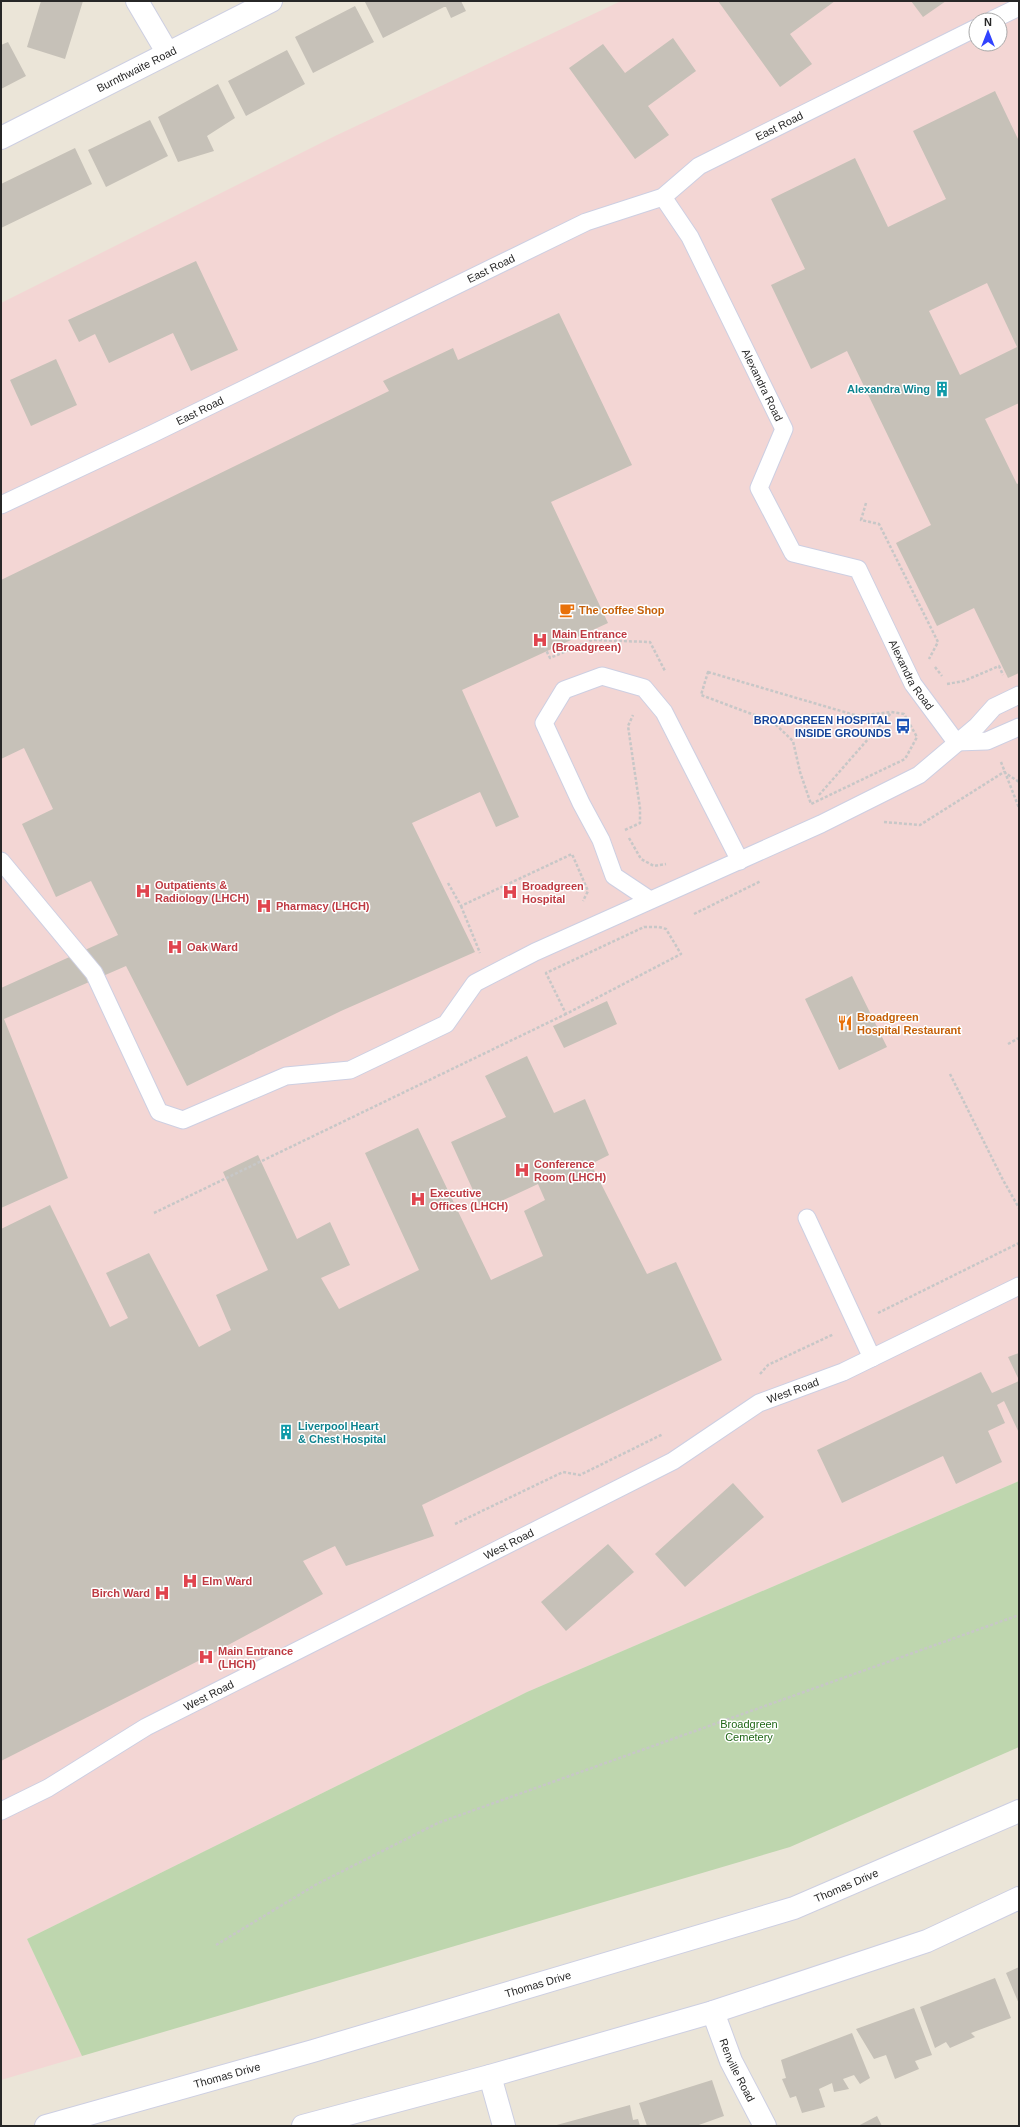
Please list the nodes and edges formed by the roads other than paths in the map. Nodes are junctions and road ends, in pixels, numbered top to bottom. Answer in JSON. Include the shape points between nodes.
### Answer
{"nodes":[{"id":1,"x":137,"y":1,"type":"edge"},
{"id":2,"x":271,"y":1,"type":"edge"},
{"id":3,"x":1019,"y":7,"type":"edge"},
{"id":4,"x":1008,"y":12,"type":"edge"},
{"id":5,"x":968,"y":32,"type":"edge"},
{"id":6,"x":167,"y":52,"type":"junction"},
{"id":7,"x":1,"y":138,"type":"edge"},
{"id":8,"x":663,"y":197,"type":"junction"},
{"id":9,"x":1,"y":505,"type":"edge"},
{"id":10,"x":1019,"y":695,"type":"edge"},
{"id":11,"x":1019,"y":727,"type":"edge"},
{"id":12,"x":956,"y":742,"type":"junction"},
{"id":13,"x":1,"y":861,"type":"edge"},
{"id":14,"x":740,"y":861,"type":"junction"},
{"id":15,"x":650,"y":900,"type":"junction"},
{"id":16,"x":807,"y":1218,"type":"dead end"},
{"id":17,"x":1019,"y":1286,"type":"edge"},
{"id":18,"x":872,"y":1358,"type":"junction"},
{"id":19,"x":1,"y":1811,"type":"edge"},
{"id":20,"x":1019,"y":1811,"type":"edge"},
{"id":21,"x":1019,"y":1898,"type":"edge"},
{"id":22,"x":713,"y":2012,"type":"junction"},
{"id":23,"x":490,"y":2076,"type":"junction"},
{"id":24,"x":46,"y":2126,"type":"edge"},
{"id":25,"x":303,"y":2126,"type":"edge"},
{"id":26,"x":504,"y":2126,"type":"edge"},
{"id":27,"x":765,"y":2126,"type":"edge"}],
"edges":[{"from":1,"to":6,"type":"street"},
{"from":2,"to":6,"type":"street","name":"Burnthwaite Road"},
{"from":3,"to":4,"type":"lane"},
{"from":5,"to":8,"type":"lane","name":"East Road","via":[[699,166]]},
{"from":6,"to":7,"type":"street","name":"Burnthwaite Road"},
{"from":8,"to":9,"type":"lane","name":"East Road","via":[[586,222]]},
{"from":8,"to":12,"type":"lane","name":"Alexandra Road","via":[[690,237],[784,430],[759,488],[793,553],[858,569],[913,684]]},
{"from":10,"to":12,"type":"lane","via":[[994,707],[977,726]]},
{"from":11,"to":12,"type":"lane","via":[[987,741]]},
{"from":12,"to":14,"type":"lane","via":[[918,774],[821,824]]},
{"from":13,"to":15,"type":"lane","via":[[94,973],[159,1112],[183,1120],[286,1076],[350,1070],[446,1024],[475,983],[535,952]]},
{"from":14,"to":15,"type":"lane"},
{"from":14,"to":15,"type":"lane","via":[[664,712],[644,688],[602,676],[564,690],[544,723],[601,840],[614,876]]},
{"from":16,"to":18,"type":"lane"},
{"from":17,"to":18,"type":"lane","name":"West Road"},
{"from":18,"to":19,"type":"lane","name":"West Road","via":[[843,1372],[759,1403],[673,1461],[153,1724],[48,1788]]},
{"from":20,"to":24,"type":"street","name":"Thomas Drive","via":[[794,1908],[314,2051]]},
{"from":21,"to":22,"type":"street","via":[[928,1942]]},
{"from":22,"to":23,"type":"street"},
{"from":22,"to":27,"type":"street","name":"Renville Road","via":[[731,2061]]},
{"from":23,"to":25,"type":"street"},
{"from":23,"to":26,"type":"street"}]}
